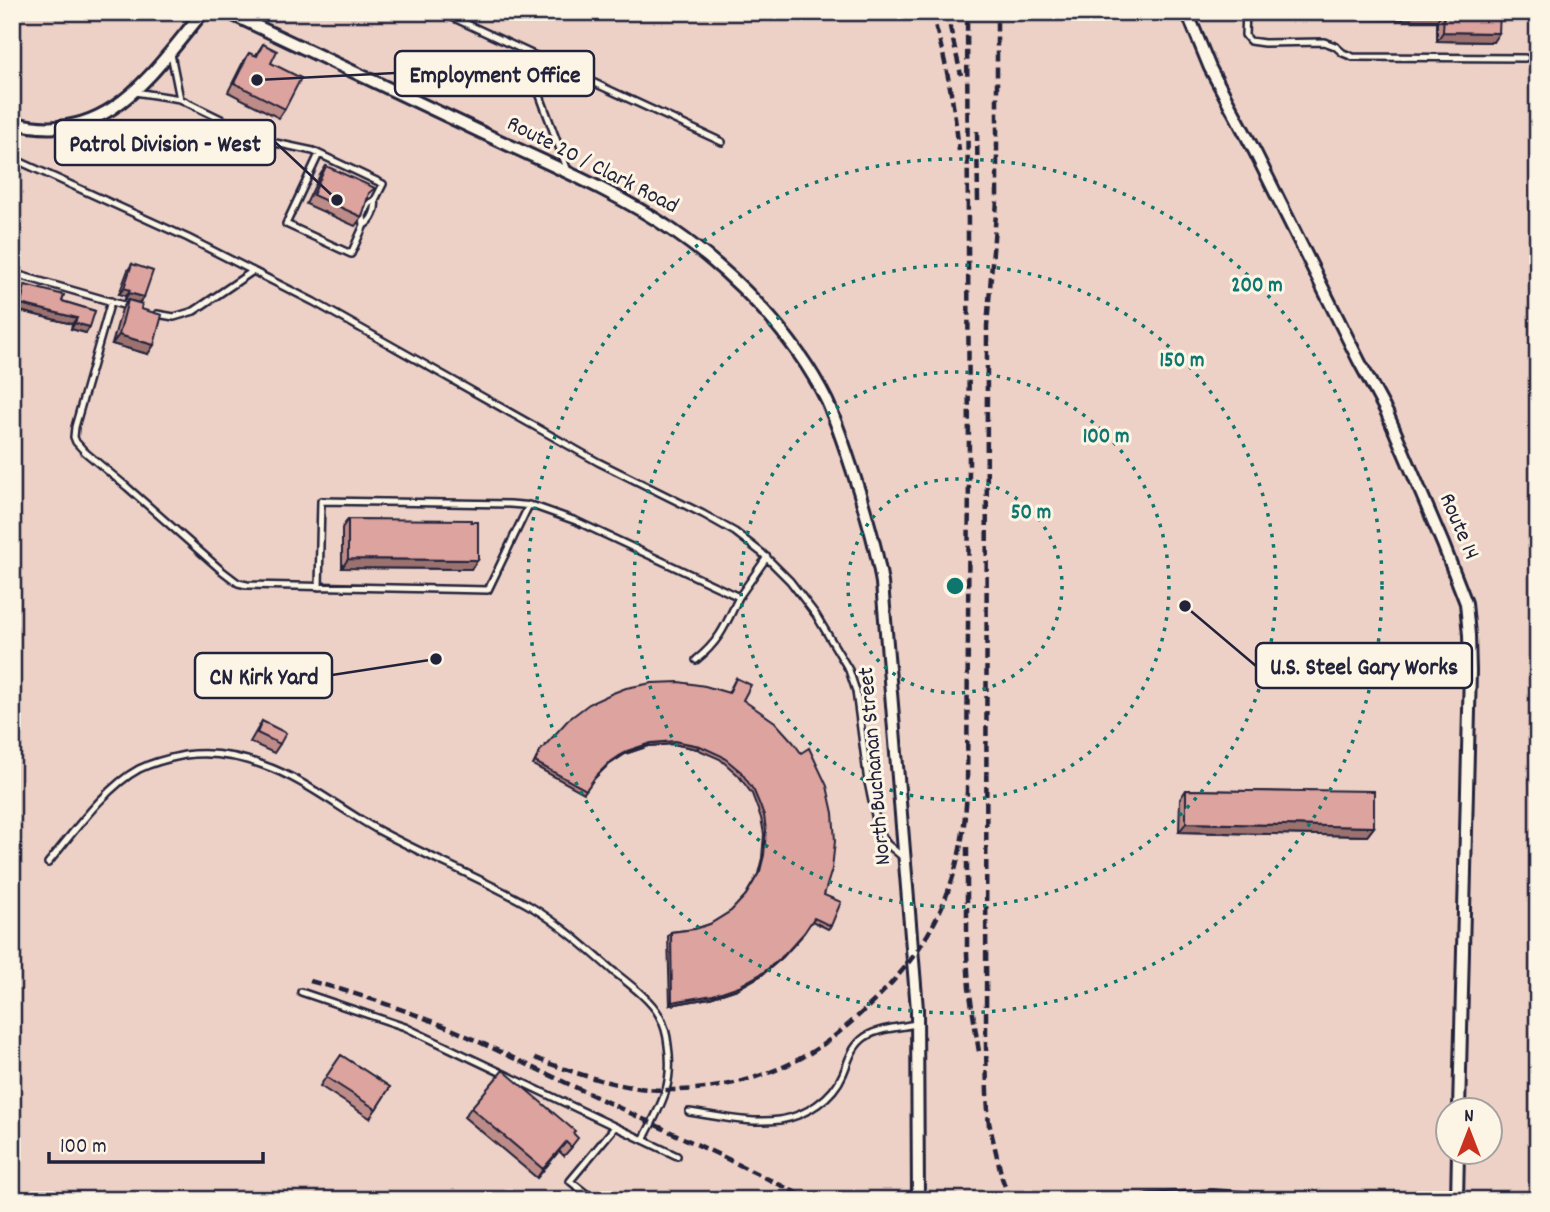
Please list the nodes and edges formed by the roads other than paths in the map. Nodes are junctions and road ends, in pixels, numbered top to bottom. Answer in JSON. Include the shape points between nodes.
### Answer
{"nodes":[{"id":1,"x":202,"y":12,"type":"edge"},
{"id":2,"x":227,"y":12,"type":"edge"},
{"id":3,"x":441,"y":12,"type":"edge"},
{"id":4,"x":1187,"y":12,"type":"edge"},
{"id":5,"x":1246,"y":12,"type":"edge"},
{"id":6,"x":523,"y":50,"type":"junction"},
{"id":7,"x":170,"y":51,"type":"junction"},
{"id":8,"x":1525,"y":58,"type":"dead end"},
{"id":9,"x":135,"y":92,"type":"junction"},
{"id":10,"x":180,"y":99,"type":"junction"},
{"id":11,"x":12,"y":122,"type":"edge"},
{"id":12,"x":722,"y":142,"type":"dead end"},
{"id":13,"x":319,"y":154,"type":"junction"},
{"id":14,"x":12,"y":158,"type":"edge"},
{"id":15,"x":569,"y":173,"type":"junction"},
{"id":16,"x":253,"y":271,"type":"junction"},
{"id":17,"x":12,"y":273,"type":"edge"},
{"id":18,"x":111,"y":301,"type":"junction"},
{"id":19,"x":136,"y":308,"type":"edge"},
{"id":20,"x":148,"y":312,"type":"edge"},
{"id":21,"x":792,"y":346,"type":"joint"},
{"id":22,"x":529,"y":505,"type":"junction"},
{"id":23,"x":767,"y":558,"type":"junction"},
{"id":24,"x":319,"y":587,"type":"junction"},
{"id":25,"x":739,"y":597,"type":"junction"},
{"id":26,"x":696,"y":660,"type":"dead end"},
{"id":27,"x":905,"y":859,"type":"junction"},
{"id":28,"x":48,"y":863,"type":"dead end"},
{"id":29,"x":301,"y":992,"type":"dead end"},
{"id":30,"x":917,"y":1024,"type":"junction"},
{"id":31,"x":1459,"y":1096,"type":"edge"},
{"id":32,"x":689,"y":1112,"type":"dead end"},
{"id":33,"x":615,"y":1127,"type":"junction"},
{"id":34,"x":643,"y":1140,"type":"junction"},
{"id":35,"x":677,"y":1156,"type":"dead end"},
{"id":36,"x":1458,"y":1166,"type":"edge"},
{"id":37,"x":594,"y":1200,"type":"edge"},
{"id":38,"x":918,"y":1200,"type":"edge"},
{"id":39,"x":1149,"y":1200,"type":"edge"},
{"id":40,"x":1275,"y":1200,"type":"edge"},
{"id":41,"x":1457,"y":1200,"type":"edge"}],
"edges":[{"from":1,"to":7,"type":"street"},
{"from":2,"to":15,"type":"street","name":"Route 20 / Clark Road"},
{"from":3,"to":6,"type":"lane"},
{"from":4,"to":31,"type":"street","name":"Route 14","via":[[1210,68],[1387,413],[1466,603],[1470,671]]},
{"from":5,"to":8,"type":"lane","via":[[1245,35],[1250,41],[1324,42],[1353,57]]},
{"from":6,"to":12,"type":"lane"},
{"from":6,"to":15,"type":"lane"},
{"from":7,"to":9,"type":"street"},
{"from":7,"to":10,"type":"lane"},
{"from":9,"to":10,"type":"lane"},
{"from":9,"to":11,"type":"street","via":[[91,120],[42,127]]},
{"from":10,"to":13,"type":"lane","via":[[266,141]]},
{"from":13,"to":13,"type":"lane","via":[[383,184],[368,204],[351,254],[286,223]]},
{"from":14,"to":16,"type":"lane"},
{"from":15,"to":21,"type":"street","name":"Route 20 / Clark Road","via":[[671,229],[700,251],[749,296]]},
{"from":16,"to":20,"type":"lane","via":[[187,314],[168,317]]},
{"from":16,"to":23,"type":"lane","via":[[598,462],[722,524]]},
{"from":17,"to":18,"type":"lane"},
{"from":18,"to":19,"type":"lane"},
{"from":18,"to":24,"type":"lane","via":[[75,427],[79,447],[238,583]]},
{"from":21,"to":27,"type":"street","name":"North Buchanan Street","via":[[836,423],[879,564]]},
{"from":22,"to":24,"type":"lane","via":[[488,590]]},
{"from":22,"to":24,"type":"lane","via":[[321,501]]},
{"from":22,"to":25,"type":"lane","via":[[576,521]]},
{"from":23,"to":25,"type":"lane"},
{"from":23,"to":27,"type":"lane","via":[[816,615],[849,670],[876,820],[887,844]]},
{"from":25,"to":26,"type":"lane","via":[[722,634]]},
{"from":27,"to":30,"type":"street","name":"North Buchanan Street"},
{"from":28,"to":34,"type":"lane","via":[[113,788],[141,768],[181,756],[216,754],[265,765],[530,907],[582,944],[654,1008],[667,1034],[670,1072],[665,1095]]},
{"from":29,"to":33,"type":"lane","via":[[405,1027]]},
{"from":30,"to":32,"type":"lane","via":[[865,1037],[854,1048],[836,1087],[794,1117],[753,1121]]},
{"from":30,"to":38,"type":"street","name":"North Buchanan Street"},
{"from":33,"to":34,"type":"lane"},
{"from":33,"to":37,"type":"lane","via":[[570,1181]]},
{"from":34,"to":35,"type":"lane"},
{"from":36,"to":41,"type":"street"},
{"from":39,"to":40,"type":"street","via":[[1212,1196]]}]}
